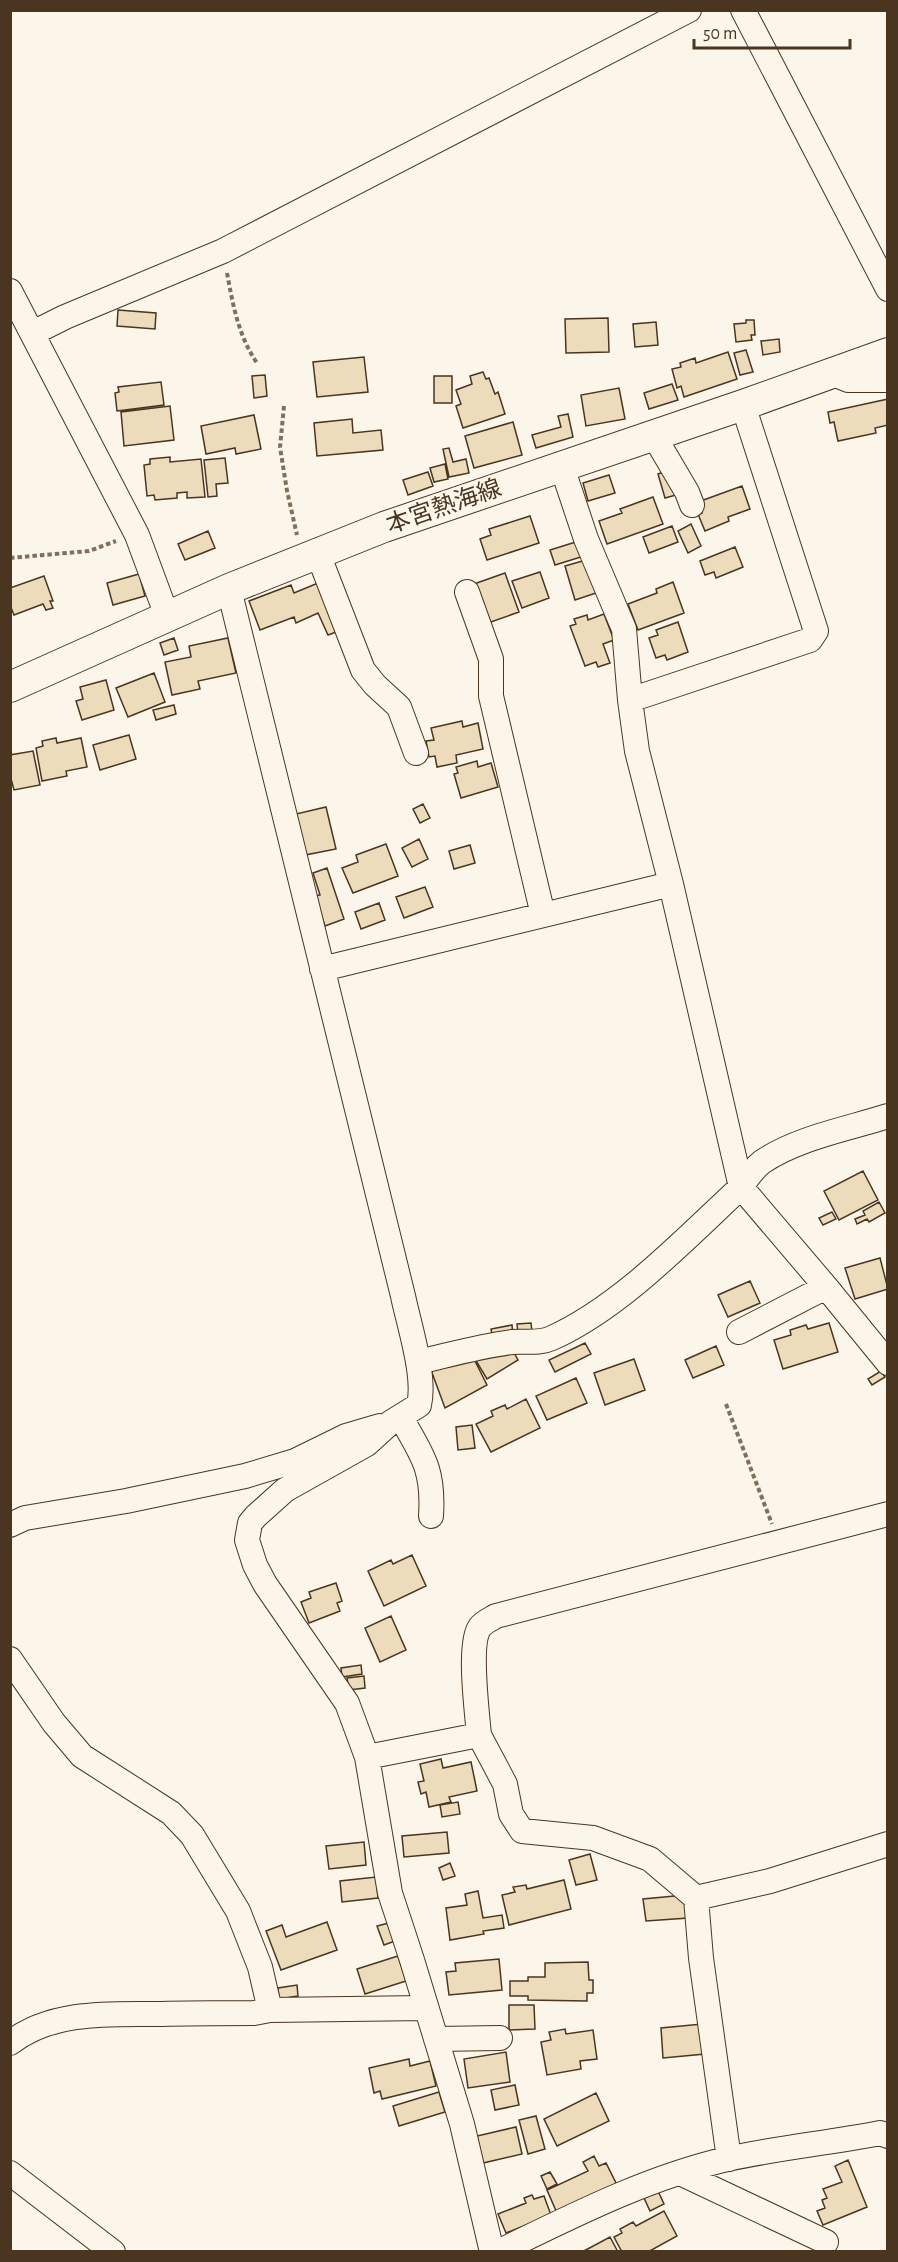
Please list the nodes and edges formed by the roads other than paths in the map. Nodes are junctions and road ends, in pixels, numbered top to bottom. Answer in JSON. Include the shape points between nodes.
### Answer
{"nodes":[{"id":1,"x":689,"y":10,"type":"edge"},
{"id":2,"x":743,"y":10,"type":"edge"},
{"id":3,"x":888,"y":289,"type":"edge"},
{"id":4,"x":10,"y":291,"type":"edge"},
{"id":5,"x":33,"y":333,"type":"junction"},
{"id":6,"x":888,"y":353,"type":"edge"},
{"id":7,"x":831,"y":373,"type":"junction"},
{"id":8,"x":888,"y":380,"type":"edge"},
{"id":9,"x":743,"y":405,"type":"junction"},
{"id":10,"x":654,"y":436,"type":"junction"},
{"id":11,"x":562,"y":467,"type":"junction"},
{"id":12,"x":692,"y":505,"type":"dead end"},
{"id":13,"x":310,"y":557,"type":"junction"},
{"id":14,"x":229,"y":589,"type":"junction"},
{"id":15,"x":466,"y":592,"type":"dead end"},
{"id":16,"x":167,"y":616,"type":"junction"},
{"id":17,"x":10,"y":687,"type":"edge"},
{"id":18,"x":630,"y":700,"type":"junction"},
{"id":19,"x":416,"y":753,"type":"dead end"},
{"id":20,"x":671,"y":884,"type":"junction"},
{"id":21,"x":543,"y":915,"type":"junction"},
{"id":22,"x":322,"y":969,"type":"junction"},
{"id":23,"x":888,"y":1116,"type":"edge"},
{"id":24,"x":741,"y":1187,"type":"junction"},
{"id":25,"x":826,"y":1287,"type":"junction"},
{"id":26,"x":740,"y":1332,"type":"dead end"},
{"id":27,"x":418,"y":1362,"type":"junction"},
{"id":28,"x":888,"y":1363,"type":"edge"},
{"id":29,"x":395,"y":1421,"type":"junction"},
{"id":30,"x":888,"y":1514,"type":"edge"},
{"id":31,"x":431,"y":1516,"type":"dead end"},
{"id":32,"x":10,"y":1525,"type":"edge"},
{"id":33,"x":10,"y":1659,"type":"edge"},
{"id":34,"x":479,"y":1735,"type":"junction"},
{"id":35,"x":367,"y":1756,"type":"junction"},
{"id":36,"x":888,"y":1844,"type":"edge"},
{"id":37,"x":696,"y":1898,"type":"junction"},
{"id":38,"x":426,"y":2008,"type":"junction"},
{"id":39,"x":270,"y":2010,"type":"junction"},
{"id":40,"x":501,"y":2038,"type":"dead end"},
{"id":41,"x":436,"y":2039,"type":"junction"},
{"id":42,"x":10,"y":2043,"type":"edge"},
{"id":43,"x":888,"y":2136,"type":"edge"},
{"id":44,"x":729,"y":2159,"type":"junction"},
{"id":45,"x":10,"y":2172,"type":"edge"},
{"id":46,"x":680,"y":2172,"type":"junction"},
{"id":47,"x":826,"y":2242,"type":"dead end"},
{"id":48,"x":113,"y":2252,"type":"edge"},
{"id":49,"x":492,"y":2252,"type":"edge"},
{"id":50,"x":498,"y":2252,"type":"edge"}],
"edges":[{"from":1,"to":5,"type":"street","via":[[223,251]]},
{"from":2,"to":3,"type":"street"},
{"from":4,"to":5,"type":"street"},
{"from":5,"to":16,"type":"street","via":[[135,530]]},
{"from":6,"to":7,"type":"main road","name":"本宮熱海線"},
{"from":7,"to":8,"type":"street","via":[[848,380]]},
{"from":7,"to":9,"type":"main road","name":"本宮熱海線"},
{"from":9,"to":10,"type":"main road","name":"本宮熱海線"},
{"from":9,"to":18,"type":"street","via":[[816,631],[810,640]]},
{"from":10,"to":11,"type":"main road","name":"本宮熱海線"},
{"from":10,"to":12,"type":"street"},
{"from":11,"to":13,"type":"main road","name":"本宮熱海線","via":[[384,527]]},
{"from":11,"to":18,"type":"street","via":[[586,539],[624,629]]},
{"from":13,"to":14,"type":"main road","name":"本宮熱海線"},
{"from":13,"to":19,"type":"street","via":[[363,670],[399,707]]},
{"from":14,"to":16,"type":"main road","name":"本宮熱海線"},
{"from":14,"to":22,"type":"street"},
{"from":15,"to":21,"type":"street","via":[[491,659],[491,696]]},
{"from":16,"to":17,"type":"main road","name":"本宮熱海線"},
{"from":18,"to":20,"type":"street","via":[[638,751]]},
{"from":20,"to":21,"type":"street"},
{"from":20,"to":24,"type":"street"},
{"from":21,"to":22,"type":"street"},
{"from":22,"to":27,"type":"street"},
{"from":23,"to":24,"type":"street","via":[[783,1150],[761,1163]]},
{"from":24,"to":25,"type":"street"},
{"from":24,"to":27,"type":"street","via":[[610,1303],[551,1339],[513,1342]]},
{"from":25,"to":26,"type":"street"},
{"from":25,"to":28,"type":"street"},
{"from":27,"to":29,"type":"street","via":[[422,1396],[419,1405]]},
{"from":29,"to":31,"type":"street","via":[[424,1457],[433,1490]]},
{"from":29,"to":32,"type":"street","via":[[346,1436],[295,1461],[245,1476],[25,1518]]},
{"from":29,"to":35,"type":"street","via":[[367,1444],[285,1490],[256,1516],[247,1531],[255,1565],[346,1703]]},
{"from":30,"to":34,"type":"street","via":[[496,1616],[480,1626],[476,1637]]},
{"from":33,"to":39,"type":"street","via":[[82,1756],[171,1813],[192,1835],[238,1911],[260,1966]]},
{"from":34,"to":35,"type":"street"},
{"from":34,"to":37,"type":"street","via":[[505,1784],[511,1814],[522,1831],[593,1838],[650,1859]]},
{"from":35,"to":38,"type":"street","via":[[390,1893]]},
{"from":36,"to":37,"type":"street","via":[[770,1881]]},
{"from":37,"to":44,"type":"street"},
{"from":38,"to":39,"type":"street"},
{"from":38,"to":41,"type":"street"},
{"from":39,"to":42,"type":"street","via":[[74,2017],[41,2025]]},
{"from":40,"to":41,"type":"street"},
{"from":41,"to":49,"type":"street","via":[[462,2124]]},
{"from":43,"to":44,"type":"street","via":[[880,2133]]},
{"from":44,"to":46,"type":"street"},
{"from":45,"to":48,"type":"street"},
{"from":46,"to":47,"type":"street"},
{"from":46,"to":50,"type":"street","via":[[579,2213]]}]}
